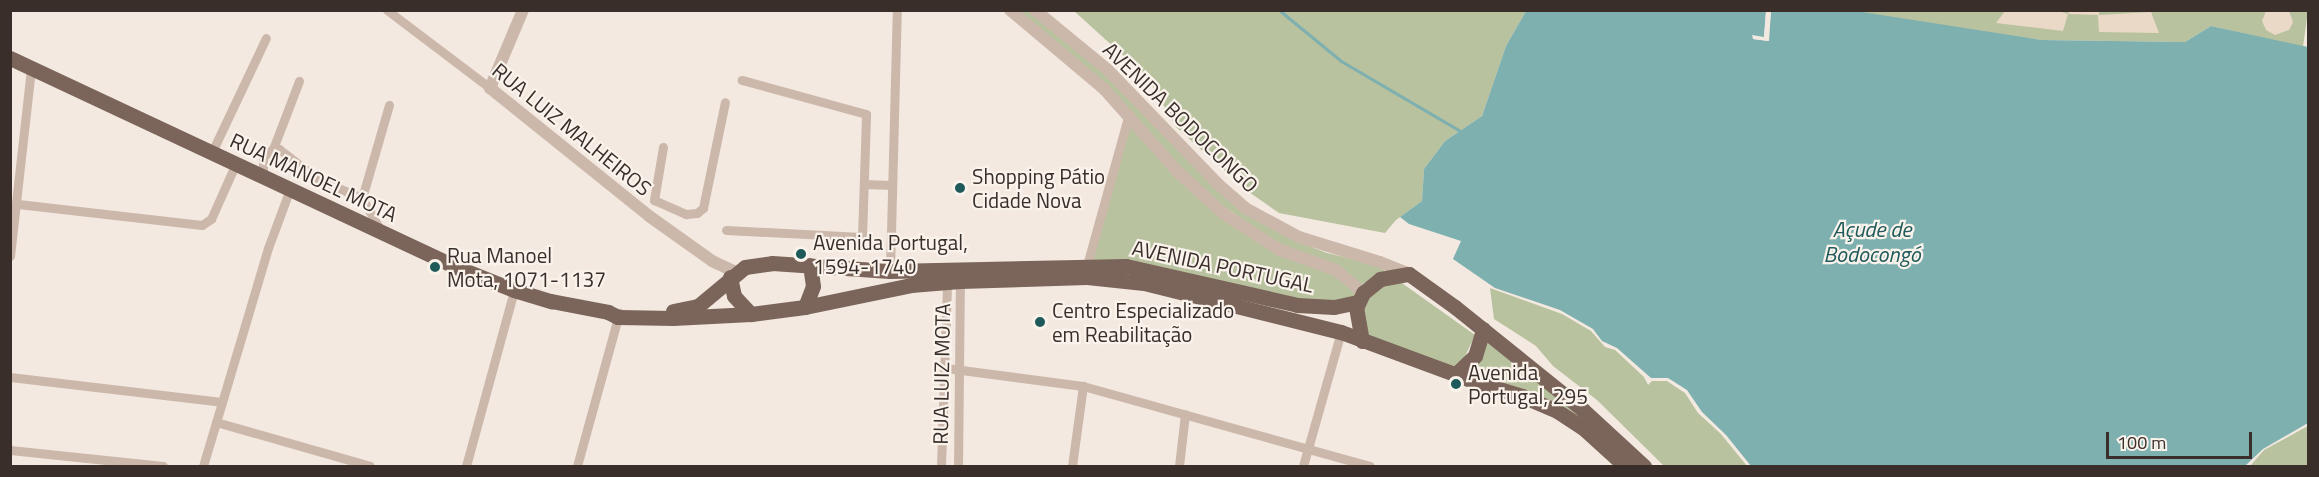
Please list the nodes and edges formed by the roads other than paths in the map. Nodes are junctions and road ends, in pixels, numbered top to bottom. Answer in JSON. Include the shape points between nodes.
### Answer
{"nodes":[{"id":1,"x":387,"y":10,"type":"edge"},
{"id":2,"x":524,"y":10,"type":"edge"},
{"id":3,"x":897,"y":10,"type":"edge"},
{"id":4,"x":1010,"y":10,"type":"edge"},
{"id":5,"x":1035,"y":10,"type":"edge"},
{"id":6,"x":266,"y":38,"type":"dead end"},
{"id":7,"x":10,"y":58,"type":"edge"},
{"id":8,"x":31,"y":68,"type":"junction"},
{"id":9,"x":742,"y":80,"type":"dead end"},
{"id":10,"x":299,"y":81,"type":"dead end"},
{"id":11,"x":490,"y":88,"type":"junction"},
{"id":12,"x":725,"y":102,"type":"dead end"},
{"id":13,"x":388,"y":105,"type":"dead end"},
{"id":14,"x":1129,"y":114,"type":"junction"},
{"id":15,"x":663,"y":147,"type":"dead end"},
{"id":16,"x":273,"y":149,"type":"junction"},
{"id":17,"x":212,"y":152,"type":"junction"},
{"id":18,"x":236,"y":163,"type":"junction"},
{"id":19,"x":262,"y":176,"type":"junction"},
{"id":20,"x":864,"y":184,"type":"junction"},
{"id":21,"x":892,"y":185,"type":"junction"},
{"id":22,"x":290,"y":189,"type":"junction"},
{"id":23,"x":362,"y":198,"type":"junction"},
{"id":24,"x":654,"y":200,"type":"junction"},
{"id":25,"x":18,"y":204,"type":"junction"},
{"id":26,"x":649,"y":216,"type":"junction"},
{"id":27,"x":726,"y":230,"type":"dead end"},
{"id":28,"x":383,"y":233,"type":"junction"},
{"id":29,"x":10,"y":256,"type":"edge"},
{"id":30,"x":810,"y":265,"type":"junction"},
{"id":31,"x":1087,"y":265,"type":"junction"},
{"id":32,"x":890,"y":271,"type":"junction"},
{"id":33,"x":1409,"y":274,"type":"junction"},
{"id":34,"x":733,"y":275,"type":"junction"},
{"id":35,"x":953,"y":282,"type":"junction"},
{"id":36,"x":514,"y":290,"type":"junction"},
{"id":37,"x":1360,"y":297,"type":"junction"},
{"id":38,"x":805,"y":307,"type":"junction"},
{"id":39,"x":615,"y":313,"type":"junction"},
{"id":40,"x":751,"y":314,"type":"junction"},
{"id":41,"x":1483,"y":329,"type":"junction"},
{"id":42,"x":1341,"y":332,"type":"junction"},
{"id":43,"x":1362,"y":341,"type":"junction"},
{"id":44,"x":946,"y":368,"type":"junction"},
{"id":45,"x":959,"y":369,"type":"junction"},
{"id":46,"x":1455,"y":375,"type":"junction"},
{"id":47,"x":10,"y":377,"type":"edge"},
{"id":48,"x":1083,"y":386,"type":"junction"},
{"id":49,"x":222,"y":402,"type":"junction"},
{"id":50,"x":1185,"y":414,"type":"junction"},
{"id":51,"x":216,"y":422,"type":"junction"},
{"id":52,"x":1309,"y":449,"type":"junction"},
{"id":53,"x":10,"y":450,"type":"edge"},
{"id":54,"x":163,"y":466,"type":"edge"},
{"id":55,"x":203,"y":466,"type":"edge"},
{"id":56,"x":370,"y":466,"type":"edge"},
{"id":57,"x":466,"y":466,"type":"edge"},
{"id":58,"x":577,"y":466,"type":"edge"},
{"id":59,"x":941,"y":466,"type":"edge"},
{"id":60,"x":958,"y":466,"type":"edge"},
{"id":61,"x":1072,"y":466,"type":"edge"},
{"id":62,"x":1179,"y":466,"type":"edge"},
{"id":63,"x":1303,"y":466,"type":"edge"},
{"id":64,"x":1370,"y":466,"type":"edge"},
{"id":65,"x":1624,"y":466,"type":"edge"},
{"id":66,"x":1644,"y":466,"type":"edge"}],
"edges":[{"from":1,"to":11,"type":"street","name":"RUA LUIZ MALHEIROS"},
{"from":2,"to":11,"type":"street"},
{"from":3,"to":21,"type":"street"},
{"from":4,"to":14,"type":"street","name":"AVENIDA BODOCONGO"},
{"from":5,"to":33,"type":"street","name":"AVENIDA BODOCONGO","via":[[1108,70],[1247,209],[1299,237]]},
{"from":6,"to":17,"type":"street"},
{"from":7,"to":8,"type":"main road","name":"RUA MANOEL MOTA"},
{"from":8,"to":17,"type":"main road","name":"RUA MANOEL MOTA"},
{"from":8,"to":25,"type":"street"},
{"from":9,"to":20,"type":"street","via":[[866,114]]},
{"from":10,"to":16,"type":"street"},
{"from":11,"to":26,"type":"street","name":"RUA LUIZ MALHEIROS"},
{"from":12,"to":24,"type":"street","via":[[703,208],[686,214]]},
{"from":13,"to":23,"type":"street"},
{"from":14,"to":31,"type":"street"},
{"from":14,"to":37,"type":"street","name":"AVENIDA BODOCONGO","via":[[1178,172],[1224,214],[1280,250],[1336,270]]},
{"from":15,"to":24,"type":"street"},
{"from":16,"to":19,"type":"street","via":[[264,157]]},
{"from":16,"to":23,"type":"street","via":[[285,153],[319,180]]},
{"from":17,"to":18,"type":"main road","name":"RUA MANOEL MOTA"},
{"from":18,"to":19,"type":"main road","name":"RUA MANOEL MOTA"},
{"from":18,"to":25,"type":"street","via":[[211,219],[202,225]]},
{"from":19,"to":22,"type":"main road","name":"RUA MANOEL MOTA"},
{"from":20,"to":21,"type":"street"},
{"from":20,"to":27,"type":"street","via":[[862,237]]},
{"from":21,"to":32,"type":"street"},
{"from":22,"to":28,"type":"main road","name":"RUA MANOEL MOTA"},
{"from":22,"to":49,"type":"street","via":[[268,248]]},
{"from":23,"to":28,"type":"street"},
{"from":24,"to":26,"type":"street"},
{"from":25,"to":29,"type":"street"},
{"from":26,"to":34,"type":"street","name":"RUA LUIZ MALHEIROS"},
{"from":28,"to":36,"type":"main road","name":"RUA MANOEL MOTA"},
{"from":30,"to":32,"type":"main road","name":"AVENIDA PORTUGAL"},
{"from":30,"to":34,"type":"main road","name":"AVENIDA PORTUGAL","via":[[755,265]]},
{"from":30,"to":38,"type":"main road","via":[[813,286]]},
{"from":31,"to":32,"type":"main road","name":"AVENIDA PORTUGAL"},
{"from":31,"to":37,"type":"main road","name":"AVENIDA PORTUGAL","via":[[1142,268],[1298,305],[1334,307]]},
{"from":33,"to":37,"type":"main road","name":"AVENIDA PORTUGAL","via":[[1380,279]]},
{"from":33,"to":41,"type":"main road"},
{"from":34,"to":39,"type":"main road","name":"AVENIDA PORTUGAL","via":[[698,306],[680,311]]},
{"from":34,"to":40,"type":"main road","via":[[734,296]]},
{"from":35,"to":38,"type":"main road","name":"AVENIDA PORTUGAL","via":[[911,285]]},
{"from":35,"to":42,"type":"main road","name":"AVENIDA PORTUGAL","via":[[1087,277],[1144,283]]},
{"from":35,"to":44,"type":"street","name":"RUA LUIZ MOTA"},
{"from":35,"to":45,"type":"street","name":"RUA LUIZ MOTA"},
{"from":36,"to":39,"type":"main road","name":"RUA MANOEL MOTA"},
{"from":36,"to":57,"type":"street"},
{"from":37,"to":43,"type":"main road","via":[[1357,319]]},
{"from":38,"to":40,"type":"main road","name":"AVENIDA PORTUGAL"},
{"from":39,"to":40,"type":"main road","name":"AVENIDA PORTUGAL","via":[[673,318]]},
{"from":39,"to":58,"type":"street"},
{"from":41,"to":46,"type":"main road","via":[[1474,356]]},
{"from":41,"to":66,"type":"main road","via":[[1604,428]]},
{"from":42,"to":43,"type":"main road","name":"AVENIDA PORTUGAL"},
{"from":42,"to":52,"type":"street"},
{"from":43,"to":46,"type":"main road","name":"AVENIDA PORTUGAL"},
{"from":44,"to":45,"type":"street"},
{"from":44,"to":59,"type":"street","name":"RUA LUIZ MOTA"},
{"from":45,"to":48,"type":"street"},
{"from":45,"to":60,"type":"street","name":"RUA LUIZ MOTA"},
{"from":46,"to":65,"type":"main road","name":"AVENIDA PORTUGAL","via":[[1557,411],[1603,444]]},
{"from":47,"to":49,"type":"street"},
{"from":48,"to":50,"type":"street"},
{"from":48,"to":61,"type":"street"},
{"from":49,"to":51,"type":"street"},
{"from":50,"to":52,"type":"street"},
{"from":50,"to":62,"type":"street"},
{"from":51,"to":55,"type":"street"},
{"from":51,"to":56,"type":"street"},
{"from":52,"to":63,"type":"street"},
{"from":52,"to":64,"type":"street"},
{"from":53,"to":54,"type":"street"}]}
